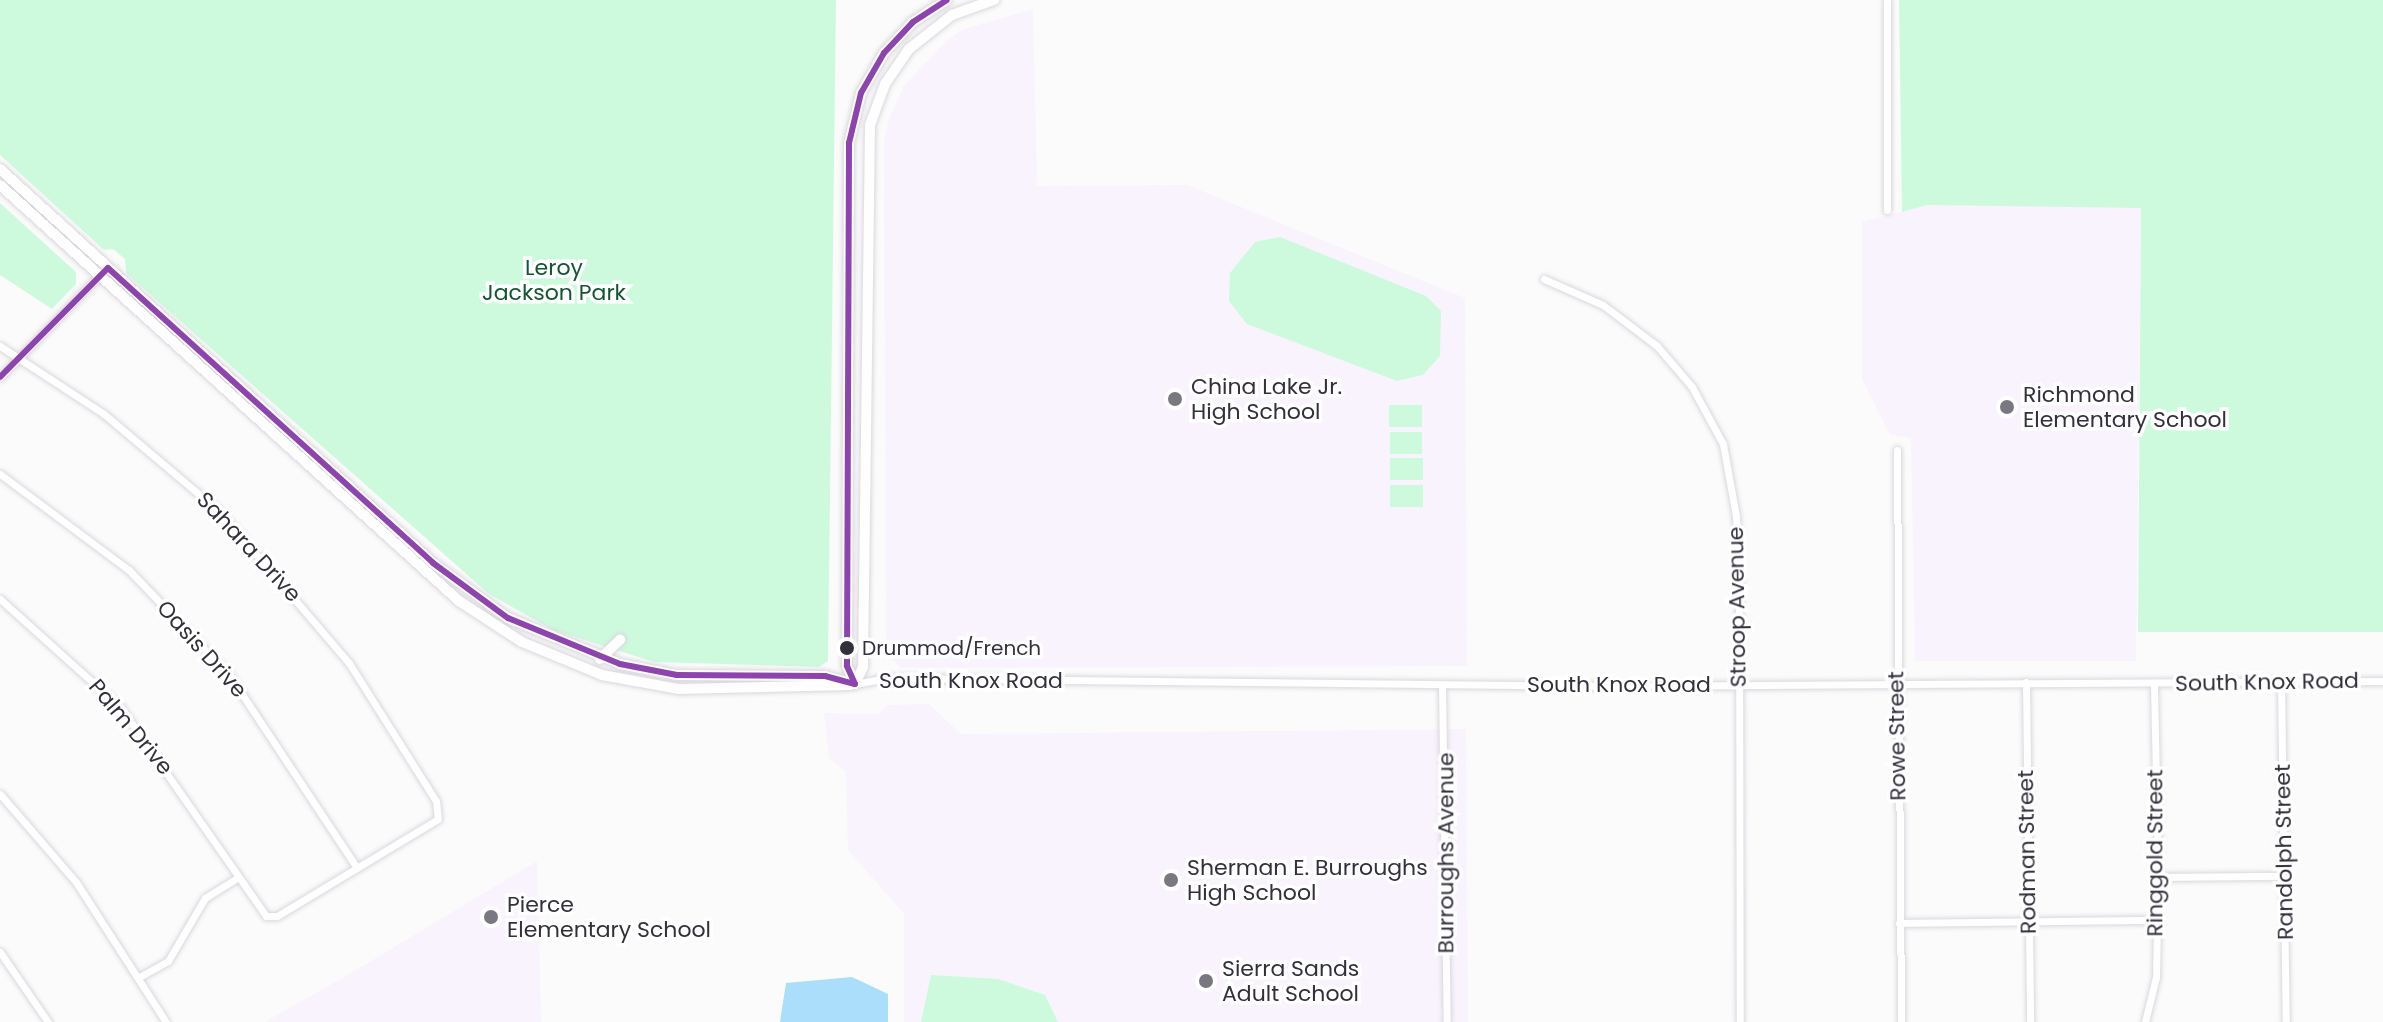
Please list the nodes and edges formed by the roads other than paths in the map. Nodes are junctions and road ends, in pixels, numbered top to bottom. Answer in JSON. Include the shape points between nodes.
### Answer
{"nodes":[{"id":1,"x":947,"y":0,"type":"edge"},
{"id":2,"x":994,"y":0,"type":"edge"},
{"id":3,"x":1887,"y":0,"type":"edge"},
{"id":4,"x":0,"y":169,"type":"edge"},
{"id":5,"x":0,"y":185,"type":"edge"},
{"id":6,"x":1887,"y":210,"type":"dead end"},
{"id":7,"x":104,"y":272,"type":"junction"},
{"id":8,"x":1544,"y":279,"type":"dead end"},
{"id":9,"x":0,"y":346,"type":"edge"},
{"id":10,"x":20,"y":356,"type":"junction"},
{"id":11,"x":0,"y":377,"type":"edge"},
{"id":12,"x":1897,"y":450,"type":"dead end"},
{"id":13,"x":0,"y":474,"type":"edge"},
{"id":14,"x":0,"y":599,"type":"edge"},
{"id":15,"x":486,"y":620,"type":"junction"},
{"id":16,"x":620,"y":640,"type":"dead end"},
{"id":17,"x":602,"y":658,"type":"junction"},
{"id":18,"x":2281,"y":681,"type":"junction"},
{"id":19,"x":2383,"y":681,"type":"edge"},
{"id":20,"x":1896,"y":682,"type":"junction"},
{"id":21,"x":2026,"y":682,"type":"junction"},
{"id":22,"x":2154,"y":683,"type":"junction"},
{"id":23,"x":855,"y":684,"type":"junction"},
{"id":24,"x":1442,"y":684,"type":"junction"},
{"id":25,"x":1738,"y":684,"type":"junction"},
{"id":26,"x":0,"y":794,"type":"edge"},
{"id":27,"x":357,"y":868,"type":"junction"},
{"id":28,"x":2284,"y":876,"type":"junction"},
{"id":29,"x":2158,"y":877,"type":"junction"},
{"id":30,"x":237,"y":878,"type":"junction"},
{"id":31,"x":2155,"y":920,"type":"junction"},
{"id":32,"x":2029,"y":922,"type":"junction"},
{"id":33,"x":1899,"y":923,"type":"junction"},
{"id":34,"x":0,"y":952,"type":"edge"},
{"id":35,"x":141,"y":976,"type":"junction"},
{"id":36,"x":48,"y":1022,"type":"edge"},
{"id":37,"x":166,"y":1022,"type":"edge"},
{"id":38,"x":1447,"y":1022,"type":"edge"},
{"id":39,"x":1740,"y":1022,"type":"edge"},
{"id":40,"x":1901,"y":1022,"type":"edge"},
{"id":41,"x":2030,"y":1022,"type":"edge"},
{"id":42,"x":2145,"y":1022,"type":"edge"},
{"id":43,"x":2286,"y":1022,"type":"edge"}],
"edges":[{"from":1,"to":23,"type":"street","via":[[913,22],[884,53],[861,93],[849,143],[847,666]]},
{"from":2,"to":23,"type":"street","via":[[952,15],[909,49],[885,84],[870,125],[863,667]]},
{"from":3,"to":6,"type":"street"},
{"from":4,"to":7,"type":"street"},
{"from":5,"to":7,"type":"street"},
{"from":7,"to":10,"type":"street"},
{"from":7,"to":15,"type":"street"},
{"from":7,"to":17,"type":"street","via":[[124,281],[462,588],[524,627]]},
{"from":8,"to":25,"type":"street","name":"Stroop Avenue","via":[[1603,305],[1639,330],[1692,387],[1712,420],[1729,468],[1736,516]]},
{"from":9,"to":10,"type":"street","name":"Sahara Drive"},
{"from":10,"to":11,"type":"street"},
{"from":10,"to":27,"type":"street","name":"Sahara Drive","via":[[129,433],[220,512],[349,663],[438,807],[438,819],[430,827]]},
{"from":12,"to":20,"type":"street","name":"Rowe Street"},
{"from":13,"to":27,"type":"street","name":"Oasis Drive","via":[[118,561],[230,676]]},
{"from":14,"to":30,"type":"street","name":"Palm Drive","via":[[121,708],[199,814]]},
{"from":15,"to":17,"type":"street","via":[[588,661]]},
{"from":15,"to":23,"type":"street","via":[[561,660],[649,686],[714,691]]},
{"from":16,"to":17,"type":"street"},
{"from":17,"to":23,"type":"street","via":[[677,675],[825,676]]},
{"from":18,"to":19,"type":"street","name":"South Knox Road"},
{"from":18,"to":22,"type":"street","name":"South Knox Road"},
{"from":18,"to":28,"type":"street","name":"Randolph Street"},
{"from":20,"to":21,"type":"street","name":"South Knox Road"},
{"from":20,"to":25,"type":"street","name":"South Knox Road"},
{"from":20,"to":33,"type":"street","name":"Rowe Street"},
{"from":21,"to":22,"type":"street","name":"South Knox Road"},
{"from":21,"to":32,"type":"street","name":"Rodman Street"},
{"from":22,"to":29,"type":"street","name":"Ringgold Street"},
{"from":23,"to":24,"type":"street","name":"South Knox Road","via":[[887,678]]},
{"from":24,"to":25,"type":"street","name":"South Knox Road"},
{"from":24,"to":38,"type":"street","name":"Burroughs Avenue"},
{"from":25,"to":39,"type":"street","name":"Stroop Avenue"},
{"from":26,"to":35,"type":"street","via":[[76,882]]},
{"from":27,"to":30,"type":"street","name":"Palm Drive","via":[[272,917],[258,908]]},
{"from":28,"to":29,"type":"street"},
{"from":28,"to":43,"type":"street","name":"Randolph Street"},
{"from":29,"to":31,"type":"street","name":"Ringgold Street"},
{"from":30,"to":35,"type":"street","via":[[205,898],[168,961]]},
{"from":31,"to":32,"type":"street"},
{"from":31,"to":42,"type":"street","name":"Ringgold Street","via":[[2156,977]]},
{"from":32,"to":33,"type":"street"},
{"from":32,"to":41,"type":"street","name":"Rodman Street"},
{"from":33,"to":40,"type":"street","name":"Rowe Street"},
{"from":34,"to":36,"type":"street"},
{"from":35,"to":37,"type":"street"}]}
